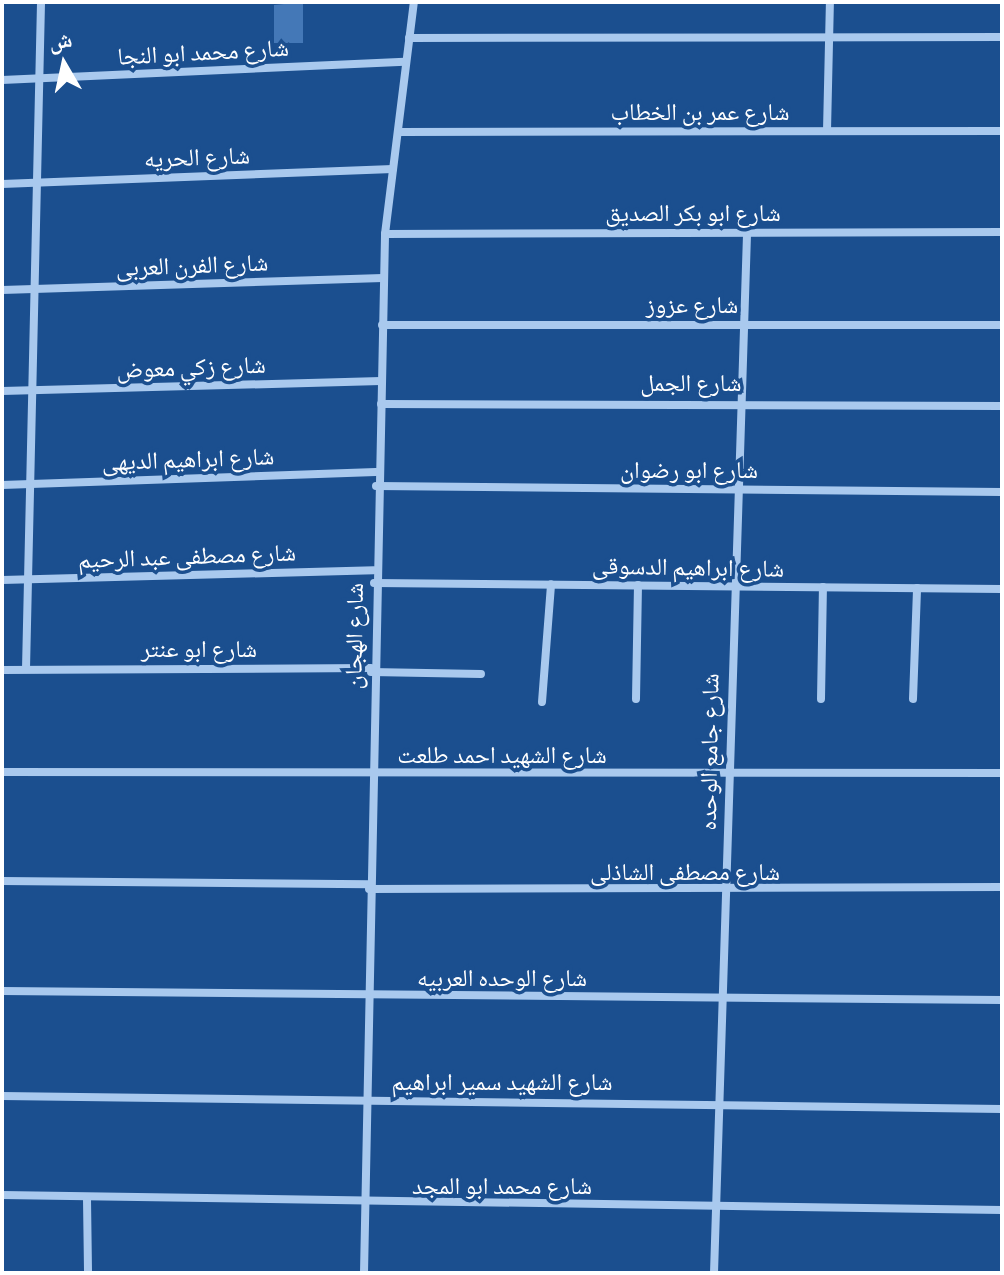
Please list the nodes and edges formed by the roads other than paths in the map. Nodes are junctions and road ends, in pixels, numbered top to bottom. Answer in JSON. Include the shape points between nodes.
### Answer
{"nodes":[{"id":1,"x":41,"y":2,"type":"edge"},
{"id":2,"x":414,"y":2,"type":"edge"},
{"id":3,"x":830,"y":2,"type":"edge"},
{"id":4,"x":829,"y":35,"type":"junction"},
{"id":5,"x":1002,"y":37,"type":"edge"},
{"id":6,"x":409,"y":38,"type":"junction"},
{"id":7,"x":405,"y":62,"type":"junction"},
{"id":8,"x":39,"y":79,"type":"junction"},
{"id":9,"x":2,"y":80,"type":"edge"},
{"id":10,"x":827,"y":131,"type":"junction"},
{"id":11,"x":1002,"y":131,"type":"edge"},
{"id":12,"x":399,"y":132,"type":"junction"},
{"id":13,"x":393,"y":169,"type":"junction"},
{"id":14,"x":40,"y":182,"type":"junction"},
{"id":15,"x":2,"y":184,"type":"edge"},
{"id":16,"x":747,"y":232,"type":"junction"},
{"id":17,"x":1002,"y":232,"type":"edge"},
{"id":18,"x":385,"y":234,"type":"junction"},
{"id":19,"x":383,"y":278,"type":"junction"},
{"id":20,"x":36,"y":289,"type":"junction"},
{"id":21,"x":2,"y":290,"type":"edge"},
{"id":22,"x":742,"y":324,"type":"junction"},
{"id":23,"x":382,"y":325,"type":"junction"},
{"id":24,"x":1002,"y":325,"type":"edge"},
{"id":25,"x":381,"y":381,"type":"junction"},
{"id":26,"x":2,"y":391,"type":"edge"},
{"id":27,"x":33,"y":391,"type":"junction"},
{"id":28,"x":739,"y":402,"type":"junction"},
{"id":29,"x":381,"y":404,"type":"junction"},
{"id":30,"x":1002,"y":406,"type":"edge"},
{"id":31,"x":376,"y":472,"type":"junction"},
{"id":32,"x":31,"y":484,"type":"junction"},
{"id":33,"x":2,"y":485,"type":"edge"},
{"id":34,"x":376,"y":486,"type":"junction"},
{"id":35,"x":734,"y":489,"type":"junction"},
{"id":36,"x":1002,"y":492,"type":"edge"},
{"id":37,"x":374,"y":570,"type":"junction"},
{"id":38,"x":2,"y":580,"type":"edge"},
{"id":39,"x":29,"y":580,"type":"junction"},
{"id":40,"x":374,"y":583,"type":"junction"},
{"id":41,"x":551,"y":584,"type":"junction"},
{"id":42,"x":638,"y":585,"type":"junction"},
{"id":43,"x":731,"y":586,"type":"junction"},
{"id":44,"x":823,"y":587,"type":"junction"},
{"id":45,"x":917,"y":588,"type":"junction"},
{"id":46,"x":1002,"y":589,"type":"edge"},
{"id":47,"x":26,"y":669,"type":"junction"},
{"id":48,"x":2,"y":670,"type":"edge"},
{"id":49,"x":371,"y":670,"type":"junction"},
{"id":50,"x":481,"y":674,"type":"dead end"},
{"id":51,"x":636,"y":699,"type":"dead end"},
{"id":52,"x":821,"y":699,"type":"dead end"},
{"id":53,"x":913,"y":699,"type":"dead end"},
{"id":54,"x":542,"y":702,"type":"dead end"},
{"id":55,"x":2,"y":772,"type":"edge"},
{"id":56,"x":371,"y":773,"type":"junction"},
{"id":57,"x":1002,"y":773,"type":"edge"},
{"id":58,"x":728,"y":775,"type":"junction"},
{"id":59,"x":2,"y":881,"type":"edge"},
{"id":60,"x":369,"y":887,"type":"junction"},
{"id":61,"x":1002,"y":887,"type":"edge"},
{"id":62,"x":726,"y":892,"type":"junction"},
{"id":63,"x":2,"y":991,"type":"edge"},
{"id":64,"x":368,"y":996,"type":"junction"},
{"id":65,"x":722,"y":997,"type":"junction"},
{"id":66,"x":1002,"y":1000,"type":"edge"},
{"id":67,"x":2,"y":1096,"type":"edge"},
{"id":68,"x":368,"y":1101,"type":"junction"},
{"id":69,"x":719,"y":1102,"type":"junction"},
{"id":70,"x":1002,"y":1109,"type":"edge"},
{"id":71,"x":2,"y":1195,"type":"edge"},
{"id":72,"x":87,"y":1199,"type":"junction"},
{"id":73,"x":365,"y":1205,"type":"junction"},
{"id":74,"x":716,"y":1205,"type":"junction"},
{"id":75,"x":1002,"y":1210,"type":"edge"},
{"id":76,"x":88,"y":1273,"type":"edge"},
{"id":77,"x":364,"y":1273,"type":"edge"},
{"id":78,"x":714,"y":1273,"type":"edge"}],
"edges":[{"from":1,"to":8,"type":"street"},
{"from":2,"to":6,"type":"street","name":"شارع الهجان"},
{"from":3,"to":4,"type":"street"},
{"from":4,"to":5,"type":"street"},
{"from":4,"to":6,"type":"street"},
{"from":4,"to":10,"type":"street"},
{"from":6,"to":7,"type":"street","name":"شارع الهجان"},
{"from":7,"to":8,"type":"street","name":"شارع محمد ابو النجا"},
{"from":7,"to":12,"type":"street","name":"شارع الهجان"},
{"from":8,"to":9,"type":"street","name":"شارع محمد ابو النجا"},
{"from":8,"to":14,"type":"street"},
{"from":10,"to":11,"type":"street","name":"شارع عمر بن الخطاب"},
{"from":10,"to":12,"type":"street","name":"شارع عمر بن الخطاب"},
{"from":12,"to":13,"type":"street","name":"شارع الهجان"},
{"from":13,"to":14,"type":"street","name":"شارع الحريه"},
{"from":13,"to":18,"type":"street","name":"شارع الهجان"},
{"from":14,"to":15,"type":"street","name":"شارع الحريه"},
{"from":14,"to":20,"type":"street"},
{"from":16,"to":17,"type":"street","name":"شارع ابو بكر الصديق"},
{"from":16,"to":18,"type":"street","name":"شارع ابو بكر الصديق"},
{"from":16,"to":22,"type":"street","name":"شارع جامع الوحده"},
{"from":18,"to":19,"type":"street","name":"شارع الهجان"},
{"from":19,"to":20,"type":"street","name":"شارع الفرن العربى"},
{"from":19,"to":23,"type":"street","name":"شارع الهجان"},
{"from":20,"to":21,"type":"street","name":"شارع الفرن العربى"},
{"from":20,"to":27,"type":"street"},
{"from":22,"to":23,"type":"street","name":"شارع عزوز"},
{"from":22,"to":24,"type":"street","name":"شارع عزوز"},
{"from":22,"to":28,"type":"street","name":"شارع جامع الوحده"},
{"from":23,"to":25,"type":"street","name":"شارع الهجان"},
{"from":25,"to":27,"type":"street","name":"شارع زكي معوض"},
{"from":25,"to":29,"type":"street","name":"شارع الهجان"},
{"from":26,"to":27,"type":"street","name":"شارع زكي معوض"},
{"from":27,"to":32,"type":"street"},
{"from":28,"to":29,"type":"street","name":"شارع الجمل"},
{"from":28,"to":30,"type":"street","name":"شارع الجمل"},
{"from":28,"to":35,"type":"street","name":"شارع جامع الوحده"},
{"from":29,"to":31,"type":"street","name":"شارع الهجان"},
{"from":31,"to":32,"type":"street","name":"شارع ابراهيم الديهى"},
{"from":31,"to":34,"type":"street","name":"شارع الهجان"},
{"from":32,"to":33,"type":"street","name":"شارع ابراهيم الديهى"},
{"from":32,"to":39,"type":"street"},
{"from":34,"to":35,"type":"street","name":"شارع ابو رضوان"},
{"from":34,"to":37,"type":"street","name":"شارع الهجان"},
{"from":35,"to":36,"type":"street","name":"شارع ابو رضوان"},
{"from":35,"to":43,"type":"street","name":"شارع جامع الوحده"},
{"from":37,"to":39,"type":"street","name":"شارع مصطفى عبد الرحيم"},
{"from":37,"to":40,"type":"street","name":"شارع الهجان"},
{"from":38,"to":39,"type":"street","name":"شارع مصطفى عبد الرحيم"},
{"from":39,"to":47,"type":"street"},
{"from":40,"to":41,"type":"street","name":"شارع ابراهيم الدسوقى"},
{"from":40,"to":49,"type":"street","name":"شارع الهجان"},
{"from":41,"to":42,"type":"street","name":"شارع ابراهيم الدسوقى"},
{"from":41,"to":54,"type":"street"},
{"from":42,"to":43,"type":"street","name":"شارع ابراهيم الدسوقى"},
{"from":42,"to":51,"type":"street"},
{"from":43,"to":44,"type":"street","name":"شارع ابراهيم الدسوقى"},
{"from":43,"to":58,"type":"street","name":"شارع جامع الوحده"},
{"from":44,"to":45,"type":"street","name":"شارع ابراهيم الدسوقى"},
{"from":44,"to":52,"type":"street"},
{"from":45,"to":46,"type":"street","name":"شارع ابراهيم الدسوقى"},
{"from":45,"to":53,"type":"street"},
{"from":47,"to":48,"type":"street","name":"شارع ابو عنتر"},
{"from":47,"to":49,"type":"street","name":"شارع ابو عنتر"},
{"from":49,"to":50,"type":"street","name":"شارع ابو عنتر"},
{"from":49,"to":56,"type":"street","name":"شارع الهجان"},
{"from":55,"to":56,"type":"street","name":"شارع الشهيد احمد طلعت"},
{"from":56,"to":58,"type":"street","name":"شارع الشهيد احمد طلعت"},
{"from":56,"to":60,"type":"street","name":"شارع الهجان"},
{"from":57,"to":58,"type":"street","name":"شارع الشهيد احمد طلعت"},
{"from":58,"to":62,"type":"street","name":"شارع جامع الوحده"},
{"from":59,"to":60,"type":"street","name":"شارع مصطفى الشاذلى"},
{"from":60,"to":62,"type":"street","name":"شارع مصطفى الشاذلى"},
{"from":60,"to":64,"type":"street","name":"شارع الهجان"},
{"from":61,"to":62,"type":"street","name":"شارع مصطفى الشاذلى"},
{"from":62,"to":65,"type":"street","name":"شارع جامع الوحده"},
{"from":63,"to":64,"type":"street","name":"شارع الوحده العربيه"},
{"from":64,"to":65,"type":"street","name":"شارع الوحده العربيه"},
{"from":64,"to":68,"type":"street","name":"شارع الهجان"},
{"from":65,"to":66,"type":"street","name":"شارع الوحده العربيه"},
{"from":65,"to":69,"type":"street","name":"شارع جامع الوحده"},
{"from":67,"to":68,"type":"street","name":"شارع الشهيد سمير ابراهيم"},
{"from":68,"to":69,"type":"street","name":"شارع الشهيد سمير ابراهيم"},
{"from":68,"to":73,"type":"street","name":"شارع الهجان"},
{"from":69,"to":70,"type":"street","name":"شارع الشهيد سمير ابراهيم"},
{"from":69,"to":74,"type":"street","name":"شارع جامع الوحده"},
{"from":71,"to":72,"type":"street","name":"شارع محمد ابو المجد"},
{"from":72,"to":73,"type":"street","name":"شارع محمد ابو المجد"},
{"from":72,"to":76,"type":"street"},
{"from":73,"to":74,"type":"street","name":"شارع محمد ابو المجد"},
{"from":73,"to":77,"type":"street","name":"شارع الهجان"},
{"from":74,"to":75,"type":"street","name":"شارع محمد ابو المجد"},
{"from":74,"to":78,"type":"street","name":"شارع جامع الوحده"}]}
